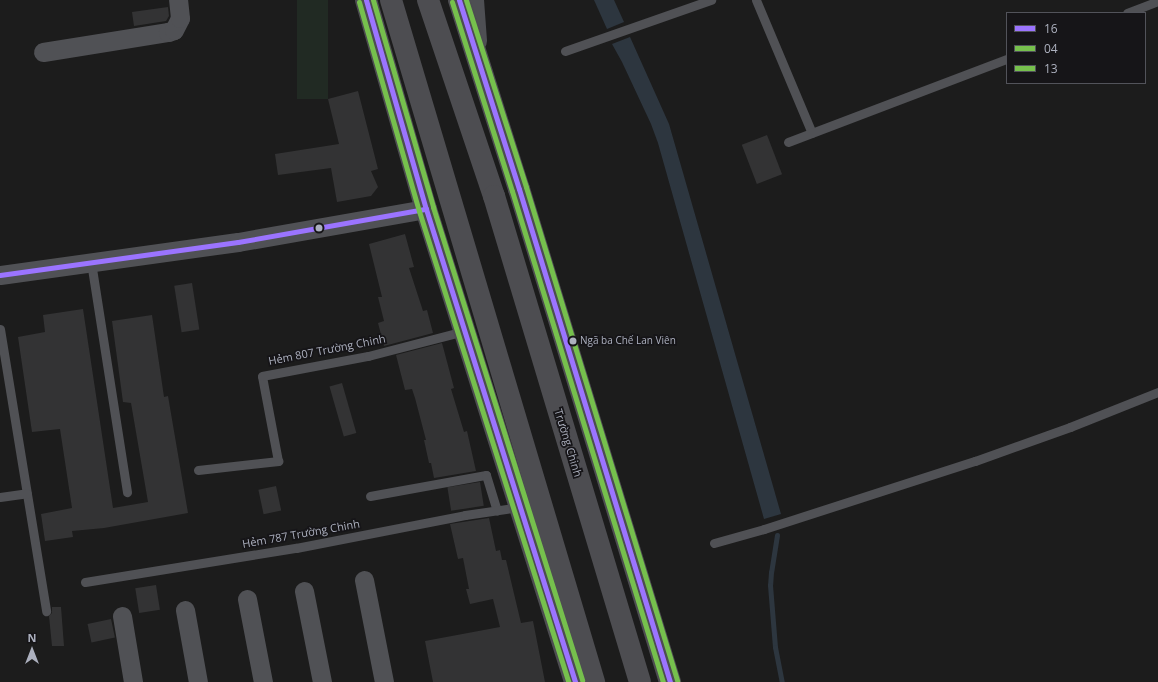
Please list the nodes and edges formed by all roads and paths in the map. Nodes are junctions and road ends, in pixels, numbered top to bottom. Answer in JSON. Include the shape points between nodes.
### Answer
{"nodes":[{"id":1,"x":178,"y":0,"type":"edge"},
{"id":2,"x":366,"y":0,"type":"edge"},
{"id":3,"x":391,"y":0,"type":"edge"},
{"id":4,"x":428,"y":0,"type":"edge"},
{"id":5,"x":459,"y":0,"type":"edge"},
{"id":6,"x":474,"y":0,"type":"edge"},
{"id":7,"x":711,"y":0,"type":"edge"},
{"id":8,"x":756,"y":0,"type":"edge"},
{"id":9,"x":1158,"y":1,"type":"edge"},
{"id":10,"x":1130,"y":12,"type":"edge"},
{"id":11,"x":565,"y":51,"type":"dead end"},
{"id":12,"x":43,"y":52,"type":"dead end"},
{"id":13,"x":477,"y":56,"type":"junction"},
{"id":14,"x":1006,"y":58,"type":"edge"},
{"id":15,"x":812,"y":133,"type":"junction"},
{"id":16,"x":788,"y":142,"type":"dead end"},
{"id":17,"x":426,"y":209,"type":"junction"},
{"id":18,"x":91,"y":262,"type":"junction"},
{"id":19,"x":0,"y":275,"type":"edge"},
{"id":20,"x":0,"y":329,"type":"edge"},
{"id":21,"x":465,"y":331,"type":"junction"},
{"id":22,"x":0,"y":332,"type":"edge"},
{"id":23,"x":1158,"y":392,"type":"edge"},
{"id":24,"x":198,"y":470,"type":"dead end"},
{"id":25,"x":127,"y":492,"type":"dead end"},
{"id":26,"x":27,"y":493,"type":"junction"},
{"id":27,"x":370,"y":496,"type":"dead end"},
{"id":28,"x":0,"y":497,"type":"edge"},
{"id":29,"x":520,"y":507,"type":"junction"},
{"id":30,"x":496,"y":510,"type":"junction"},
{"id":31,"x":714,"y":543,"type":"dead end"},
{"id":32,"x":364,"y":580,"type":"dead end"},
{"id":33,"x":85,"y":582,"type":"dead end"},
{"id":34,"x":304,"y":591,"type":"dead end"},
{"id":35,"x":247,"y":599,"type":"dead end"},
{"id":36,"x":185,"y":610,"type":"dead end"},
{"id":37,"x":46,"y":611,"type":"dead end"},
{"id":38,"x":122,"y":616,"type":"dead end"},
{"id":39,"x":133,"y":682,"type":"edge"},
{"id":40,"x":198,"y":682,"type":"edge"},
{"id":41,"x":263,"y":682,"type":"edge"},
{"id":42,"x":322,"y":682,"type":"edge"},
{"id":43,"x":384,"y":682,"type":"edge"},
{"id":44,"x":575,"y":682,"type":"edge"},
{"id":45,"x":594,"y":682,"type":"edge"},
{"id":46,"x":640,"y":682,"type":"edge"},
{"id":47,"x":670,"y":682,"type":"edge"}],
"edges":[{"from":1,"to":12,"type":"street","via":[[180,18],[174,30]]},
{"from":2,"to":17,"type":"main road"},
{"from":3,"to":45,"type":"main road"},
{"from":4,"to":46,"type":"main road","name":"Trường Chinh","via":[[494,196]]},
{"from":5,"to":13,"type":"main road"},
{"from":6,"to":13,"type":"street"},
{"from":7,"to":11,"type":"lane"},
{"from":8,"to":15,"type":"lane"},
{"from":9,"to":10,"type":"lane"},
{"from":13,"to":47,"type":"main road"},
{"from":14,"to":15,"type":"lane"},
{"from":15,"to":16,"type":"lane"},
{"from":17,"to":18,"type":"street","via":[[238,242]]},
{"from":17,"to":21,"type":"main road"},
{"from":18,"to":19,"type":"street"},
{"from":18,"to":25,"type":"lane"},
{"from":20,"to":22,"type":"lane"},
{"from":21,"to":24,"type":"lane","name":"Hẻm 807 Trường Chinh","via":[[368,356],[262,376],[278,461]]},
{"from":21,"to":29,"type":"main road"},
{"from":22,"to":26,"type":"lane"},
{"from":23,"to":31,"type":"lane","via":[[975,461]]},
{"from":26,"to":28,"type":"lane"},
{"from":26,"to":37,"type":"lane"},
{"from":27,"to":30,"type":"lane","via":[[486,475]]},
{"from":29,"to":30,"type":"lane","name":"Hẻm 787 Trường Chinh"},
{"from":29,"to":44,"type":"main road"},
{"from":30,"to":33,"type":"lane","name":"Hẻm 787 Trường Chinh","via":[[296,548]]},
{"from":32,"to":43,"type":"street"},
{"from":34,"to":42,"type":"street"},
{"from":35,"to":41,"type":"street"},
{"from":36,"to":40,"type":"street"},
{"from":38,"to":39,"type":"street"}]}
